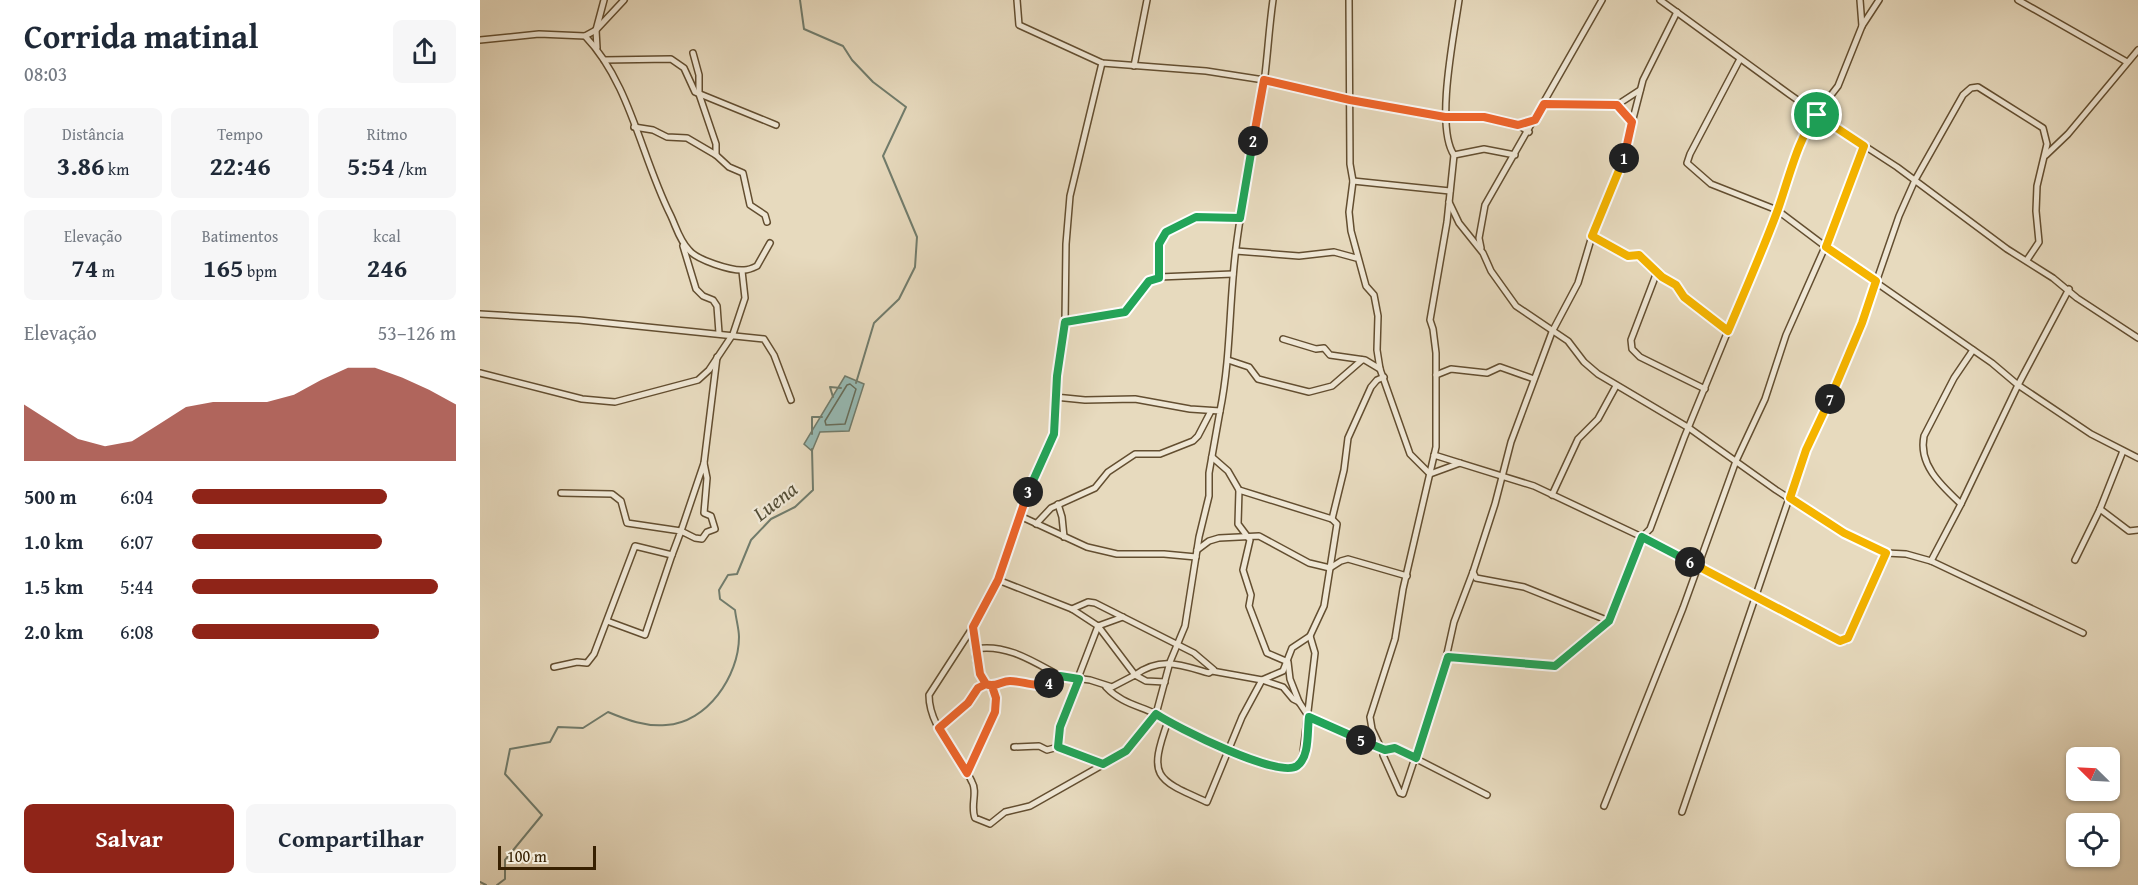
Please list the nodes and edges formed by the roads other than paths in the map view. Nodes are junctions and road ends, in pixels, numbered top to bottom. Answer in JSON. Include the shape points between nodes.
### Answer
{"nodes":[{"id":1,"x":604,"y":0,"type":"edge"},
{"id":2,"x":624,"y":0,"type":"edge"},
{"id":3,"x":1017,"y":0,"type":"edge"},
{"id":4,"x":1147,"y":0,"type":"edge"},
{"id":5,"x":1273,"y":0,"type":"edge"},
{"id":6,"x":1349,"y":0,"type":"edge"},
{"id":7,"x":1459,"y":0,"type":"edge"},
{"id":8,"x":1602,"y":0,"type":"edge"},
{"id":9,"x":1660,"y":0,"type":"edge"},
{"id":10,"x":1860,"y":0,"type":"edge"},
{"id":11,"x":1879,"y":0,"type":"edge"},
{"id":12,"x":2018,"y":0,"type":"edge"},
{"id":13,"x":1677,"y":12,"type":"junction"},
{"id":14,"x":1862,"y":26,"type":"junction"},
{"id":15,"x":596,"y":30,"type":"junction"},
{"id":16,"x":585,"y":36,"type":"junction"},
{"id":17,"x":480,"y":40,"type":"edge"},
{"id":18,"x":597,"y":48,"type":"junction"},
{"id":19,"x":2138,"y":50,"type":"edge"},
{"id":20,"x":693,"y":53,"type":"dead end"},
{"id":21,"x":1740,"y":59,"type":"junction"},
{"id":22,"x":604,"y":60,"type":"junction"},
{"id":23,"x":2127,"y":62,"type":"junction"},
{"id":24,"x":1102,"y":63,"type":"junction"},
{"id":25,"x":1134,"y":66,"type":"junction"},
{"id":26,"x":1264,"y":80,"type":"junction"},
{"id":27,"x":1640,"y":90,"type":"junction"},
{"id":28,"x":699,"y":94,"type":"junction"},
{"id":29,"x":1350,"y":100,"type":"junction"},
{"id":30,"x":1544,"y":104,"type":"junction"},
{"id":31,"x":1617,"y":105,"type":"junction"},
{"id":32,"x":1806,"y":105,"type":"junction"},
{"id":33,"x":1819,"y":112,"type":"junction"},
{"id":34,"x":1445,"y":117,"type":"junction"},
{"id":35,"x":1535,"y":120,"type":"junction"},
{"id":36,"x":1811,"y":121,"type":"junction"},
{"id":37,"x":1632,"y":122,"type":"junction"},
{"id":38,"x":776,"y":125,"type":"dead end"},
{"id":39,"x":1518,"y":125,"type":"junction"},
{"id":40,"x":634,"y":126,"type":"junction"},
{"id":41,"x":1529,"y":132,"type":"junction"},
{"id":42,"x":1864,"y":146,"type":"junction"},
{"id":43,"x":716,"y":155,"type":"junction"},
{"id":44,"x":1454,"y":155,"type":"junction"},
{"id":45,"x":1515,"y":155,"type":"junction"},
{"id":46,"x":2045,"y":156,"type":"junction"},
{"id":47,"x":1915,"y":180,"type":"junction"},
{"id":48,"x":1353,"y":181,"type":"junction"},
{"id":49,"x":1450,"y":191,"type":"junction"},
{"id":50,"x":1449,"y":202,"type":"junction"},
{"id":51,"x":1777,"y":210,"type":"junction"},
{"id":52,"x":1240,"y":218,"type":"junction"},
{"id":53,"x":767,"y":222,"type":"dead end"},
{"id":54,"x":1592,"y":236,"type":"junction"},
{"id":55,"x":682,"y":242,"type":"junction"},
{"id":56,"x":770,"y":243,"type":"dead end"},
{"id":57,"x":1826,"y":247,"type":"junction"},
{"id":58,"x":1236,"y":251,"type":"junction"},
{"id":59,"x":1483,"y":253,"type":"junction"},
{"id":60,"x":1356,"y":258,"type":"junction"},
{"id":61,"x":2027,"y":260,"type":"junction"},
{"id":62,"x":742,"y":271,"type":"junction"},
{"id":63,"x":1657,"y":272,"type":"junction"},
{"id":64,"x":1233,"y":274,"type":"junction"},
{"id":65,"x":1159,"y":278,"type":"junction"},
{"id":66,"x":1876,"y":281,"type":"junction"},
{"id":67,"x":2069,"y":289,"type":"junction"},
{"id":68,"x":480,"y":314,"type":"edge"},
{"id":69,"x":1065,"y":322,"type":"junction"},
{"id":70,"x":1728,"y":331,"type":"junction"},
{"id":71,"x":1552,"y":332,"type":"junction"},
{"id":72,"x":718,"y":333,"type":"junction"},
{"id":73,"x":733,"y":334,"type":"junction"},
{"id":74,"x":2138,"y":338,"type":"edge"},
{"id":75,"x":1283,"y":339,"type":"dead end"},
{"id":76,"x":1377,"y":350,"type":"junction"},
{"id":77,"x":1973,"y":350,"type":"junction"},
{"id":78,"x":718,"y":354,"type":"junction"},
{"id":79,"x":1228,"y":360,"type":"junction"},
{"id":80,"x":1363,"y":360,"type":"junction"},
{"id":81,"x":1380,"y":369,"type":"junction"},
{"id":82,"x":480,"y":373,"type":"edge"},
{"id":83,"x":1436,"y":375,"type":"junction"},
{"id":84,"x":1384,"y":377,"type":"junction"},
{"id":85,"x":1534,"y":379,"type":"junction"},
{"id":86,"x":2018,"y":385,"type":"junction"},
{"id":87,"x":1616,"y":386,"type":"junction"},
{"id":88,"x":1705,"y":389,"type":"junction"},
{"id":89,"x":1055,"y":397,"type":"junction"},
{"id":90,"x":791,"y":400,"type":"dead end"},
{"id":91,"x":1211,"y":411,"type":"junction"},
{"id":92,"x":1220,"y":411,"type":"junction"},
{"id":93,"x":1689,"y":428,"type":"junction"},
{"id":94,"x":2123,"y":451,"type":"junction"},
{"id":95,"x":1434,"y":455,"type":"junction"},
{"id":96,"x":1212,"y":458,"type":"junction"},
{"id":97,"x":2138,"y":458,"type":"edge"},
{"id":98,"x":1736,"y":461,"type":"junction"},
{"id":99,"x":704,"y":463,"type":"junction"},
{"id":100,"x":1460,"y":463,"type":"junction"},
{"id":101,"x":1430,"y":474,"type":"junction"},
{"id":102,"x":1503,"y":475,"type":"junction"},
{"id":103,"x":1239,"y":490,"type":"junction"},
{"id":104,"x":561,"y":493,"type":"dead end"},
{"id":105,"x":1552,"y":495,"type":"junction"},
{"id":106,"x":1790,"y":498,"type":"junction"},
{"id":107,"x":1058,"y":504,"type":"junction"},
{"id":108,"x":1961,"y":504,"type":"junction"},
{"id":109,"x":2100,"y":509,"type":"junction"},
{"id":110,"x":1020,"y":516,"type":"junction"},
{"id":111,"x":1332,"y":519,"type":"junction"},
{"id":112,"x":1036,"y":524,"type":"junction"},
{"id":113,"x":2138,"y":530,"type":"edge"},
{"id":114,"x":681,"y":531,"type":"junction"},
{"id":115,"x":1064,"y":537,"type":"junction"},
{"id":116,"x":1248,"y":537,"type":"junction"},
{"id":117,"x":1642,"y":537,"type":"junction"},
{"id":118,"x":1197,"y":550,"type":"junction"},
{"id":119,"x":1886,"y":553,"type":"junction"},
{"id":120,"x":672,"y":555,"type":"junction"},
{"id":121,"x":1196,"y":557,"type":"junction"},
{"id":122,"x":2075,"y":560,"type":"dead end"},
{"id":123,"x":1931,"y":561,"type":"junction"},
{"id":124,"x":1698,"y":566,"type":"junction"},
{"id":125,"x":1330,"y":568,"type":"junction"},
{"id":126,"x":1473,"y":573,"type":"junction"},
{"id":127,"x":1407,"y":576,"type":"junction"},
{"id":128,"x":998,"y":580,"type":"junction"},
{"id":129,"x":1754,"y":596,"type":"junction"},
{"id":130,"x":1072,"y":609,"type":"junction"},
{"id":131,"x":1123,"y":617,"type":"junction"},
{"id":132,"x":607,"y":621,"type":"junction"},
{"id":133,"x":1609,"y":621,"type":"junction"},
{"id":134,"x":1098,"y":626,"type":"junction"},
{"id":135,"x":973,"y":627,"type":"junction"},
{"id":136,"x":2083,"y":633,"type":"dead end"},
{"id":137,"x":1310,"y":636,"type":"junction"},
{"id":138,"x":1178,"y":643,"type":"junction"},
{"id":139,"x":975,"y":649,"type":"junction"},
{"id":140,"x":1448,"y":657,"type":"junction"},
{"id":141,"x":1170,"y":662,"type":"junction"},
{"id":142,"x":1288,"y":662,"type":"junction"},
{"id":143,"x":554,"y":667,"type":"dead end"},
{"id":144,"x":1215,"y":672,"type":"junction"},
{"id":145,"x":1136,"y":675,"type":"junction"},
{"id":146,"x":1060,"y":676,"type":"junction"},
{"id":147,"x":1079,"y":679,"type":"junction"},
{"id":148,"x":1262,"y":680,"type":"junction"},
{"id":149,"x":1165,"y":682,"type":"junction"},
{"id":150,"x":989,"y":685,"type":"junction"},
{"id":151,"x":1106,"y":687,"type":"junction"},
{"id":152,"x":1299,"y":702,"type":"junction"},
{"id":153,"x":1156,"y":714,"type":"junction"},
{"id":154,"x":1309,"y":717,"type":"junction"},
{"id":155,"x":1168,"y":722,"type":"junction"},
{"id":156,"x":939,"y":728,"type":"junction"},
{"id":157,"x":1014,"y":747,"type":"dead end"},
{"id":158,"x":1058,"y":747,"type":"junction"},
{"id":159,"x":1383,"y":749,"type":"junction"},
{"id":160,"x":1229,"y":750,"type":"junction"},
{"id":161,"x":1416,"y":758,"type":"junction"},
{"id":162,"x":1103,"y":764,"type":"junction"},
{"id":163,"x":967,"y":773,"type":"junction"},
{"id":164,"x":1487,"y":795,"type":"dead end"},
{"id":165,"x":1604,"y":806,"type":"dead end"},
{"id":166,"x":1682,"y":812,"type":"dead end"}],
"edges":[{"from":1,"to":15,"type":"street"},
{"from":2,"to":15,"type":"street"},
{"from":3,"to":24,"type":"street","via":[[1019,25]]},
{"from":4,"to":25,"type":"street"},
{"from":5,"to":26,"type":"street"},
{"from":6,"to":29,"type":"street"},
{"from":7,"to":34,"type":"street"},
{"from":8,"to":30,"type":"street"},
{"from":9,"to":13,"type":"street"},
{"from":10,"to":14,"type":"street"},
{"from":11,"to":14,"type":"street"},
{"from":12,"to":23,"type":"street"},
{"from":13,"to":21,"type":"street"},
{"from":13,"to":27,"type":"street"},
{"from":14,"to":33,"type":"street","via":[[1838,86]]},
{"from":15,"to":16,"type":"street"},
{"from":15,"to":18,"type":"street"},
{"from":16,"to":17,"type":"street","via":[[539,34]]},
{"from":16,"to":18,"type":"street"},
{"from":18,"to":22,"type":"street"},
{"from":19,"to":23,"type":"street"},
{"from":20,"to":28,"type":"street"},
{"from":21,"to":32,"type":"street"},
{"from":21,"to":51,"type":"street","via":[[1688,163],[1711,184]]},
{"from":22,"to":28,"type":"street","via":[[671,58],[684,68]]},
{"from":22,"to":40,"type":"street"},
{"from":23,"to":46,"type":"street"},
{"from":24,"to":25,"type":"street"},
{"from":24,"to":69,"type":"street","via":[[1070,196]]},
{"from":25,"to":26,"type":"street"},
{"from":26,"to":29,"type":"street"},
{"from":26,"to":52,"type":"street"},
{"from":27,"to":31,"type":"street"},
{"from":27,"to":37,"type":"street"},
{"from":28,"to":38,"type":"street"},
{"from":28,"to":43,"type":"street"},
{"from":29,"to":34,"type":"street"},
{"from":29,"to":48,"type":"street"},
{"from":30,"to":31,"type":"street"},
{"from":30,"to":35,"type":"street"},
{"from":31,"to":37,"type":"street"},
{"from":32,"to":33,"type":"street"},
{"from":32,"to":36,"type":"street"},
{"from":33,"to":36,"type":"street"},
{"from":33,"to":42,"type":"street"},
{"from":34,"to":39,"type":"street","via":[[1484,117]]},
{"from":34,"to":44,"type":"street","via":[[1448,146]]},
{"from":35,"to":39,"type":"street"},
{"from":35,"to":41,"type":"street"},
{"from":36,"to":51,"type":"street"},
{"from":37,"to":54,"type":"street","via":[[1622,164]]},
{"from":39,"to":41,"type":"street"},
{"from":40,"to":43,"type":"street","via":[[667,137],[687,138]]},
{"from":40,"to":55,"type":"street"},
{"from":41,"to":45,"type":"street"},
{"from":42,"to":47,"type":"street"},
{"from":42,"to":57,"type":"street"},
{"from":43,"to":53,"type":"street","via":[[742,173],[750,205],[765,215]]},
{"from":44,"to":45,"type":"street","via":[[1484,150]]},
{"from":44,"to":49,"type":"street"},
{"from":45,"to":59,"type":"street","via":[[1485,205],[1479,238]]},
{"from":46,"to":47,"type":"street","via":[[2043,128],[1978,87],[1971,88],[1963,95]]},
{"from":46,"to":61,"type":"street","via":[[2037,186],[2038,242]]},
{"from":47,"to":61,"type":"street"},
{"from":47,"to":66,"type":"street"},
{"from":48,"to":49,"type":"street"},
{"from":48,"to":60,"type":"street","via":[[1349,212]]},
{"from":49,"to":50,"type":"street"},
{"from":50,"to":59,"type":"street","via":[[1459,223]]},
{"from":50,"to":83,"type":"street","via":[[1430,320]]},
{"from":51,"to":57,"type":"street"},
{"from":51,"to":70,"type":"street"},
{"from":52,"to":58,"type":"street"},
{"from":52,"to":65,"type":"street","via":[[1196,217],[1166,232],[1159,244]]},
{"from":54,"to":63,"type":"street","via":[[1628,256],[1639,255]]},
{"from":54,"to":71,"type":"street","via":[[1578,283]]},
{"from":55,"to":62,"type":"street","via":[[698,259]]},
{"from":55,"to":72,"type":"street","via":[[696,289],[717,306]]},
{"from":56,"to":62,"type":"street","via":[[757,266]]},
{"from":57,"to":66,"type":"street"},
{"from":57,"to":98,"type":"street"},
{"from":58,"to":60,"type":"street","via":[[1299,256],[1334,252]]},
{"from":58,"to":64,"type":"street"},
{"from":59,"to":71,"type":"street","via":[[1516,306]]},
{"from":60,"to":76,"type":"street","via":[[1366,286],[1374,295]]},
{"from":61,"to":67,"type":"street"},
{"from":62,"to":73,"type":"street","via":[[745,298]]},
{"from":63,"to":70,"type":"street"},
{"from":63,"to":88,"type":"street","via":[[1631,340],[1632,349],[1640,357]]},
{"from":64,"to":65,"type":"street"},
{"from":64,"to":79,"type":"street"},
{"from":65,"to":69,"type":"street","via":[[1149,281],[1125,312]]},
{"from":66,"to":77,"type":"street"},
{"from":66,"to":106,"type":"street"},
{"from":67,"to":74,"type":"street"},
{"from":67,"to":86,"type":"street"},
{"from":68,"to":72,"type":"street"},
{"from":69,"to":89,"type":"street"},
{"from":70,"to":88,"type":"street"},
{"from":71,"to":85,"type":"street"},
{"from":71,"to":87,"type":"street","via":[[1568,341],[1587,365]]},
{"from":72,"to":73,"type":"street"},
{"from":73,"to":78,"type":"street"},
{"from":73,"to":90,"type":"street","via":[[764,339]]},
{"from":75,"to":80,"type":"street","via":[[1324,348],[1330,355]]},
{"from":76,"to":80,"type":"street"},
{"from":76,"to":81,"type":"street"},
{"from":77,"to":86,"type":"street"},
{"from":77,"to":108,"type":"street","via":[[1954,378],[1922,444],[1930,471]]},
{"from":78,"to":82,"type":"street","via":[[698,380],[615,402],[582,399]]},
{"from":78,"to":99,"type":"street"},
{"from":79,"to":80,"type":"street","via":[[1249,367],[1258,379],[1309,392],[1332,386]]},
{"from":79,"to":92,"type":"street"},
{"from":80,"to":81,"type":"street"},
{"from":81,"to":84,"type":"street"},
{"from":83,"to":85,"type":"street","via":[[1452,369],[1487,373],[1500,367]]},
{"from":83,"to":95,"type":"street"},
{"from":84,"to":101,"type":"street","via":[[1410,454]]},
{"from":84,"to":111,"type":"street","via":[[1371,387],[1348,438]]},
{"from":85,"to":102,"type":"street"},
{"from":86,"to":94,"type":"street"},
{"from":86,"to":108,"type":"street"},
{"from":87,"to":93,"type":"street"},
{"from":87,"to":105,"type":"street","via":[[1598,419],[1578,439]]},
{"from":88,"to":93,"type":"street"},
{"from":89,"to":91,"type":"street","via":[[1135,399]]},
{"from":89,"to":110,"type":"street","via":[[1054,434]]},
{"from":91,"to":92,"type":"street"},
{"from":91,"to":107,"type":"street","via":[[1193,441],[1160,454],[1137,453],[1112,469],[1095,488]]},
{"from":92,"to":96,"type":"street"},
{"from":93,"to":98,"type":"street"},
{"from":93,"to":117,"type":"street","via":[[1650,529]]},
{"from":94,"to":97,"type":"street"},
{"from":94,"to":109,"type":"street"},
{"from":95,"to":100,"type":"street"},
{"from":95,"to":101,"type":"street"},
{"from":96,"to":103,"type":"street","via":[[1223,466]]},
{"from":96,"to":118,"type":"street","via":[[1209,496]]},
{"from":98,"to":106,"type":"street"},
{"from":98,"to":124,"type":"street"},
{"from":99,"to":114,"type":"street"},
{"from":99,"to":114,"type":"street","via":[[704,513],[711,516],[715,529],[702,539]]},
{"from":100,"to":101,"type":"street"},
{"from":100,"to":102,"type":"street"},
{"from":101,"to":127,"type":"street"},
{"from":102,"to":105,"type":"street"},
{"from":102,"to":126,"type":"street"},
{"from":103,"to":111,"type":"street"},
{"from":103,"to":116,"type":"street","via":[[1238,524]]},
{"from":104,"to":114,"type":"street","via":[[612,494],[621,501],[627,523]]},
{"from":105,"to":117,"type":"street"},
{"from":106,"to":119,"type":"street","via":[[1844,533]]},
{"from":106,"to":129,"type":"street"},
{"from":107,"to":112,"type":"street"},
{"from":107,"to":115,"type":"street"},
{"from":108,"to":123,"type":"street"},
{"from":109,"to":113,"type":"street","via":[[2129,531]]},
{"from":109,"to":122,"type":"street"},
{"from":110,"to":112,"type":"street"},
{"from":110,"to":128,"type":"street"},
{"from":111,"to":125,"type":"street","via":[[1338,527]]},
{"from":112,"to":115,"type":"street"},
{"from":114,"to":120,"type":"street"},
{"from":115,"to":121,"type":"street","via":[[1117,554]]},
{"from":116,"to":118,"type":"street","via":[[1214,540]]},
{"from":116,"to":125,"type":"street","via":[[1263,537],[1309,563]]},
{"from":116,"to":142,"type":"street","via":[[1250,544],[1243,570],[1251,595],[1249,606],[1267,652]]},
{"from":117,"to":124,"type":"street"},
{"from":117,"to":133,"type":"street"},
{"from":118,"to":121,"type":"street"},
{"from":119,"to":123,"type":"street"},
{"from":119,"to":129,"type":"street","via":[[1845,641]]},
{"from":120,"to":132,"type":"street","via":[[635,546]]},
{"from":120,"to":132,"type":"street","via":[[645,635]]},
{"from":121,"to":138,"type":"street","via":[[1189,612]]},
{"from":123,"to":136,"type":"street"},
{"from":124,"to":129,"type":"street"},
{"from":124,"to":165,"type":"street"},
{"from":125,"to":127,"type":"street","via":[[1348,559]]},
{"from":125,"to":137,"type":"street","via":[[1323,610]]},
{"from":126,"to":133,"type":"street","via":[[1476,579],[1531,590]]},
{"from":126,"to":140,"type":"street","via":[[1454,622]]},
{"from":127,"to":159,"type":"street","via":[[1395,639],[1370,717]]},
{"from":128,"to":130,"type":"street"},
{"from":128,"to":135,"type":"street"},
{"from":129,"to":166,"type":"street"},
{"from":130,"to":131,"type":"street","via":[[1091,602]]},
{"from":130,"to":134,"type":"street"},
{"from":131,"to":134,"type":"street"},
{"from":131,"to":138,"type":"street"},
{"from":132,"to":143,"type":"street","via":[[587,663]]},
{"from":133,"to":140,"type":"street","via":[[1555,666]]},
{"from":134,"to":145,"type":"street"},
{"from":134,"to":147,"type":"street"},
{"from":135,"to":139,"type":"street"},
{"from":135,"to":156,"type":"street","via":[[929,695]]},
{"from":137,"to":142,"type":"street","via":[[1292,648]]},
{"from":137,"to":154,"type":"street","via":[[1315,653]]},
{"from":138,"to":141,"type":"street"},
{"from":138,"to":144,"type":"street"},
{"from":139,"to":146,"type":"street","via":[[1019,654]]},
{"from":139,"to":150,"type":"street","via":[[980,674]]},
{"from":140,"to":161,"type":"street"},
{"from":141,"to":144,"type":"street"},
{"from":141,"to":145,"type":"street"},
{"from":141,"to":149,"type":"street"},
{"from":142,"to":148,"type":"street","via":[[1272,678]]},
{"from":142,"to":152,"type":"street"},
{"from":144,"to":148,"type":"street"},
{"from":145,"to":149,"type":"street","via":[[1142,680]]},
{"from":145,"to":151,"type":"street","via":[[1117,686]]},
{"from":146,"to":147,"type":"street"},
{"from":146,"to":150,"type":"street","via":[[1042,685],[1010,681]]},
{"from":147,"to":151,"type":"street"},
{"from":147,"to":158,"type":"street","via":[[1060,727]]},
{"from":148,"to":152,"type":"street","via":[[1286,688]]},
{"from":148,"to":160,"type":"street"},
{"from":149,"to":153,"type":"street"},
{"from":150,"to":156,"type":"street","via":[[978,688],[968,703]]},
{"from":150,"to":163,"type":"street","via":[[996,698],[995,712]]},
{"from":151,"to":153,"type":"street","via":[[1121,700]]},
{"from":152,"to":154,"type":"street"},
{"from":153,"to":155,"type":"street"},
{"from":153,"to":162,"type":"street","via":[[1126,751]]},
{"from":154,"to":159,"type":"street"},
{"from":154,"to":160,"type":"street","via":[[1305,755],[1296,767],[1281,768]]},
{"from":155,"to":160,"type":"street"},
{"from":155,"to":160,"type":"street","via":[[1157,766],[1174,787],[1207,802]]},
{"from":156,"to":163,"type":"street"},
{"from":157,"to":158,"type":"street"},
{"from":158,"to":162,"type":"street"},
{"from":159,"to":161,"type":"street","via":[[1395,748]]},
{"from":159,"to":161,"type":"street","via":[[1402,794]]},
{"from":161,"to":164,"type":"street"},
{"from":162,"to":163,"type":"street","via":[[1030,806],[1005,812],[990,824],[975,818],[974,784]]}]}
